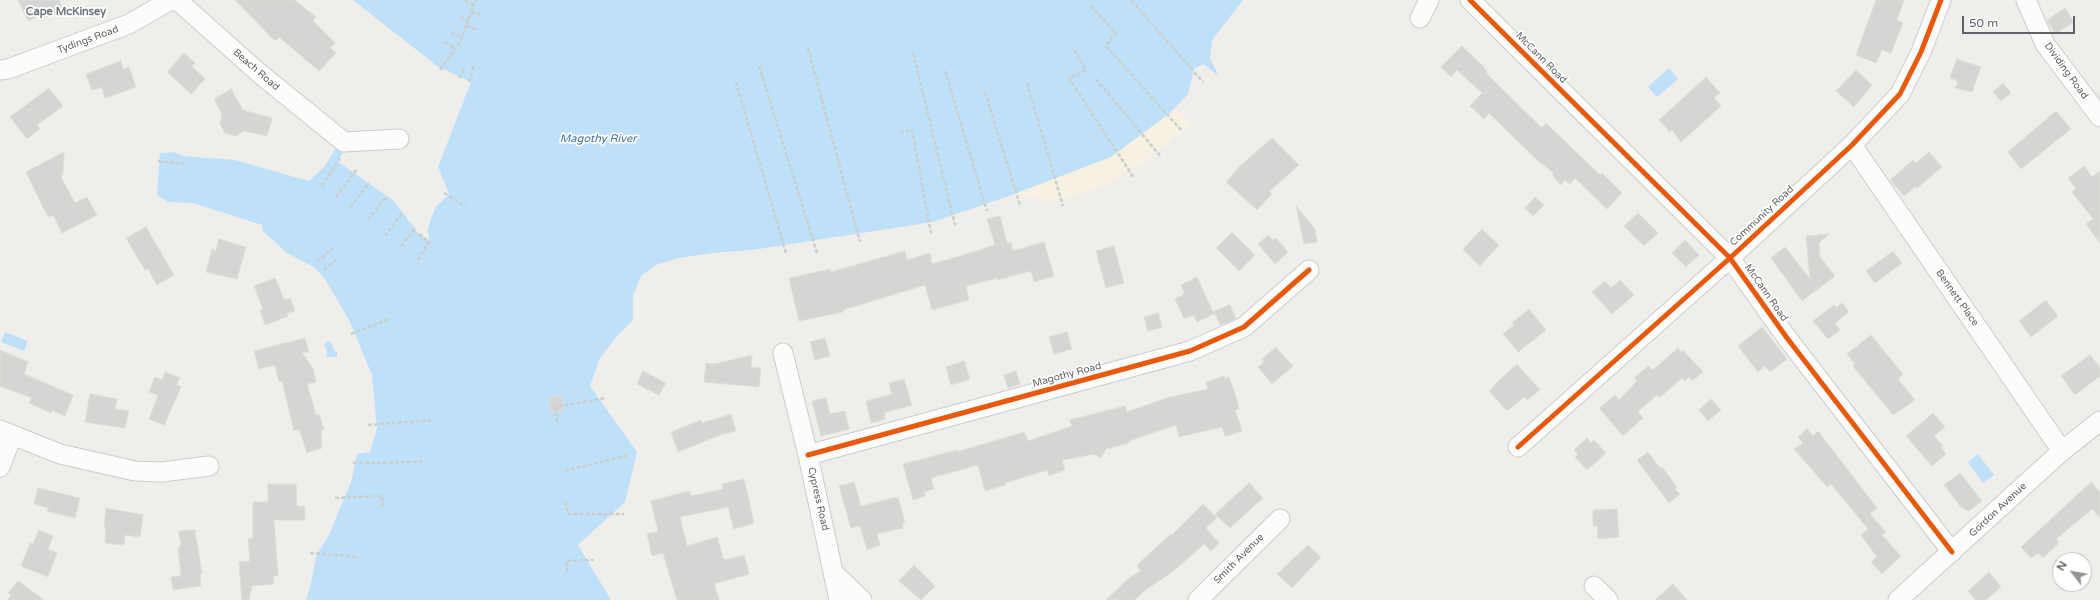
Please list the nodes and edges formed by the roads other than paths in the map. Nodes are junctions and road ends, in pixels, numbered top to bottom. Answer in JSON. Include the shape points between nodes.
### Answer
{"nodes":[{"id":1,"x":171,"y":0,"type":"edge"},
{"id":2,"x":177,"y":0,"type":"edge"},
{"id":3,"x":1429,"y":0,"type":"edge"},
{"id":4,"x":1470,"y":0,"type":"edge"},
{"id":5,"x":1941,"y":0,"type":"edge"},
{"id":6,"x":2026,"y":0,"type":"edge"},
{"id":7,"x":1420,"y":18,"type":"dead end"},
{"id":8,"x":0,"y":70,"type":"edge"},
{"id":9,"x":2100,"y":117,"type":"edge"},
{"id":10,"x":399,"y":138,"type":"dead end"},
{"id":11,"x":1852,"y":145,"type":"junction"},
{"id":12,"x":1730,"y":258,"type":"junction"},
{"id":13,"x":1309,"y":270,"type":"dead end"},
{"id":14,"x":783,"y":353,"type":"dead end"},
{"id":15,"x":2100,"y":421,"type":"edge"},
{"id":16,"x":6,"y":433,"type":"edge"},
{"id":17,"x":1518,"y":447,"type":"dead end"},
{"id":18,"x":2062,"y":451,"type":"junction"},
{"id":19,"x":808,"y":455,"type":"junction"},
{"id":20,"x":209,"y":466,"type":"dead end"},
{"id":21,"x":0,"y":467,"type":"edge"},
{"id":22,"x":1280,"y":519,"type":"dead end"},
{"id":23,"x":1952,"y":552,"type":"junction"},
{"id":24,"x":835,"y":574,"type":"junction"},
{"id":25,"x":1594,"y":586,"type":"dead end"},
{"id":26,"x":839,"y":600,"type":"edge"},
{"id":27,"x":862,"y":600,"type":"edge"},
{"id":28,"x":1198,"y":600,"type":"edge"},
{"id":29,"x":1608,"y":600,"type":"edge"},
{"id":30,"x":1898,"y":600,"type":"edge"}],
"edges":[{"from":1,"to":8,"type":"street","name":"Tydings Road","via":[[129,24]]},
{"from":2,"to":10,"type":"street","name":"Beach Road","via":[[340,147]]},
{"from":3,"to":7,"type":"street"},
{"from":4,"to":12,"type":"street","name":"McCann Road"},
{"from":5,"to":11,"type":"street","name":"Community Road","via":[[1921,52],[1900,94]]},
{"from":6,"to":9,"type":"street","name":"Dividing Road","via":[[2045,44]]},
{"from":11,"to":12,"type":"street","name":"Community Road"},
{"from":11,"to":18,"type":"street","name":"Bennett Place"},
{"from":12,"to":17,"type":"street","name":"Community Road"},
{"from":12,"to":23,"type":"street","name":"McCann Road","via":[[1787,338]]},
{"from":13,"to":19,"type":"street","name":"Magothy Road","via":[[1244,328],[1190,351]]},
{"from":14,"to":19,"type":"street","name":"Cypress Road"},
{"from":15,"to":18,"type":"street","name":"Gordon Avenue"},
{"from":16,"to":20,"type":"street","via":[[60,454],[135,471],[162,472]]},
{"from":16,"to":21,"type":"street"},
{"from":18,"to":23,"type":"street","name":"Gordon Avenue"},
{"from":19,"to":24,"type":"street","name":"Cypress Road"},
{"from":22,"to":28,"type":"street","name":"Smith Avenue"},
{"from":23,"to":30,"type":"street","name":"Gordon Avenue"},
{"from":24,"to":26,"type":"street","name":"Cypress Road"},
{"from":24,"to":27,"type":"street"},
{"from":25,"to":29,"type":"street"}]}
